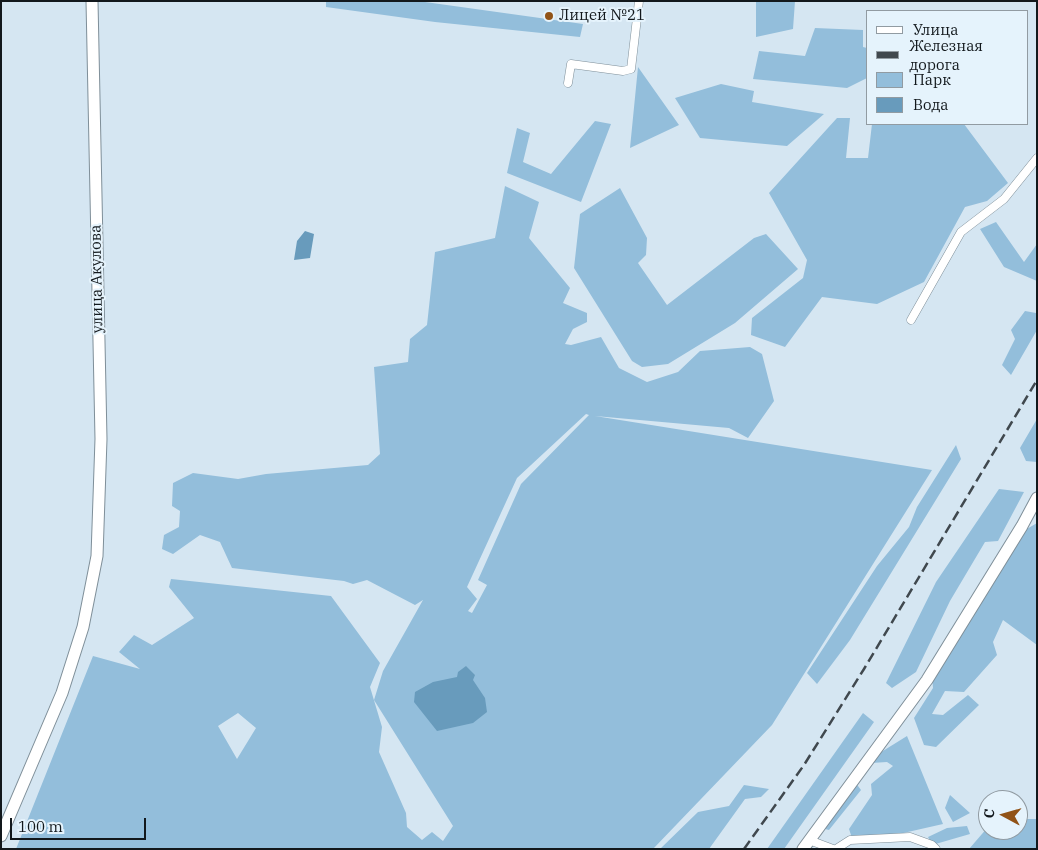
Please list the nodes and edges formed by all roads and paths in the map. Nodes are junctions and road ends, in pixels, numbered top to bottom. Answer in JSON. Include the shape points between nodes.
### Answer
{"nodes":[{"id":1,"x":92,"y":1,"type":"edge"},
{"id":2,"x":640,"y":1,"type":"edge"},
{"id":3,"x":568,"y":83,"type":"dead end"},
{"id":4,"x":1037,"y":158,"type":"edge"},
{"id":5,"x":911,"y":320,"type":"dead end"},
{"id":6,"x":1037,"y":498,"type":"edge"},
{"id":7,"x":1,"y":836,"type":"edge"},
{"id":8,"x":806,"y":844,"type":"edge"},
{"id":9,"x":834,"y":849,"type":"edge"},
{"id":10,"x":936,"y":849,"type":"edge"}],
"edges":[{"from":1,"to":7,"type":"main road","name":"улица Акулова","via":[[101,440],[97,556],[83,627],[62,693]]},
{"from":2,"to":3,"type":"street","via":[[632,69],[623,71],[571,64]]},
{"from":4,"to":5,"type":"street","via":[[1004,199],[960,232]]},
{"from":6,"to":8,"type":"main road","via":[[927,680]]},
{"from":8,"to":9,"type":"street"},
{"from":9,"to":10,"type":"street","via":[[850,840],[910,838]]}]}
